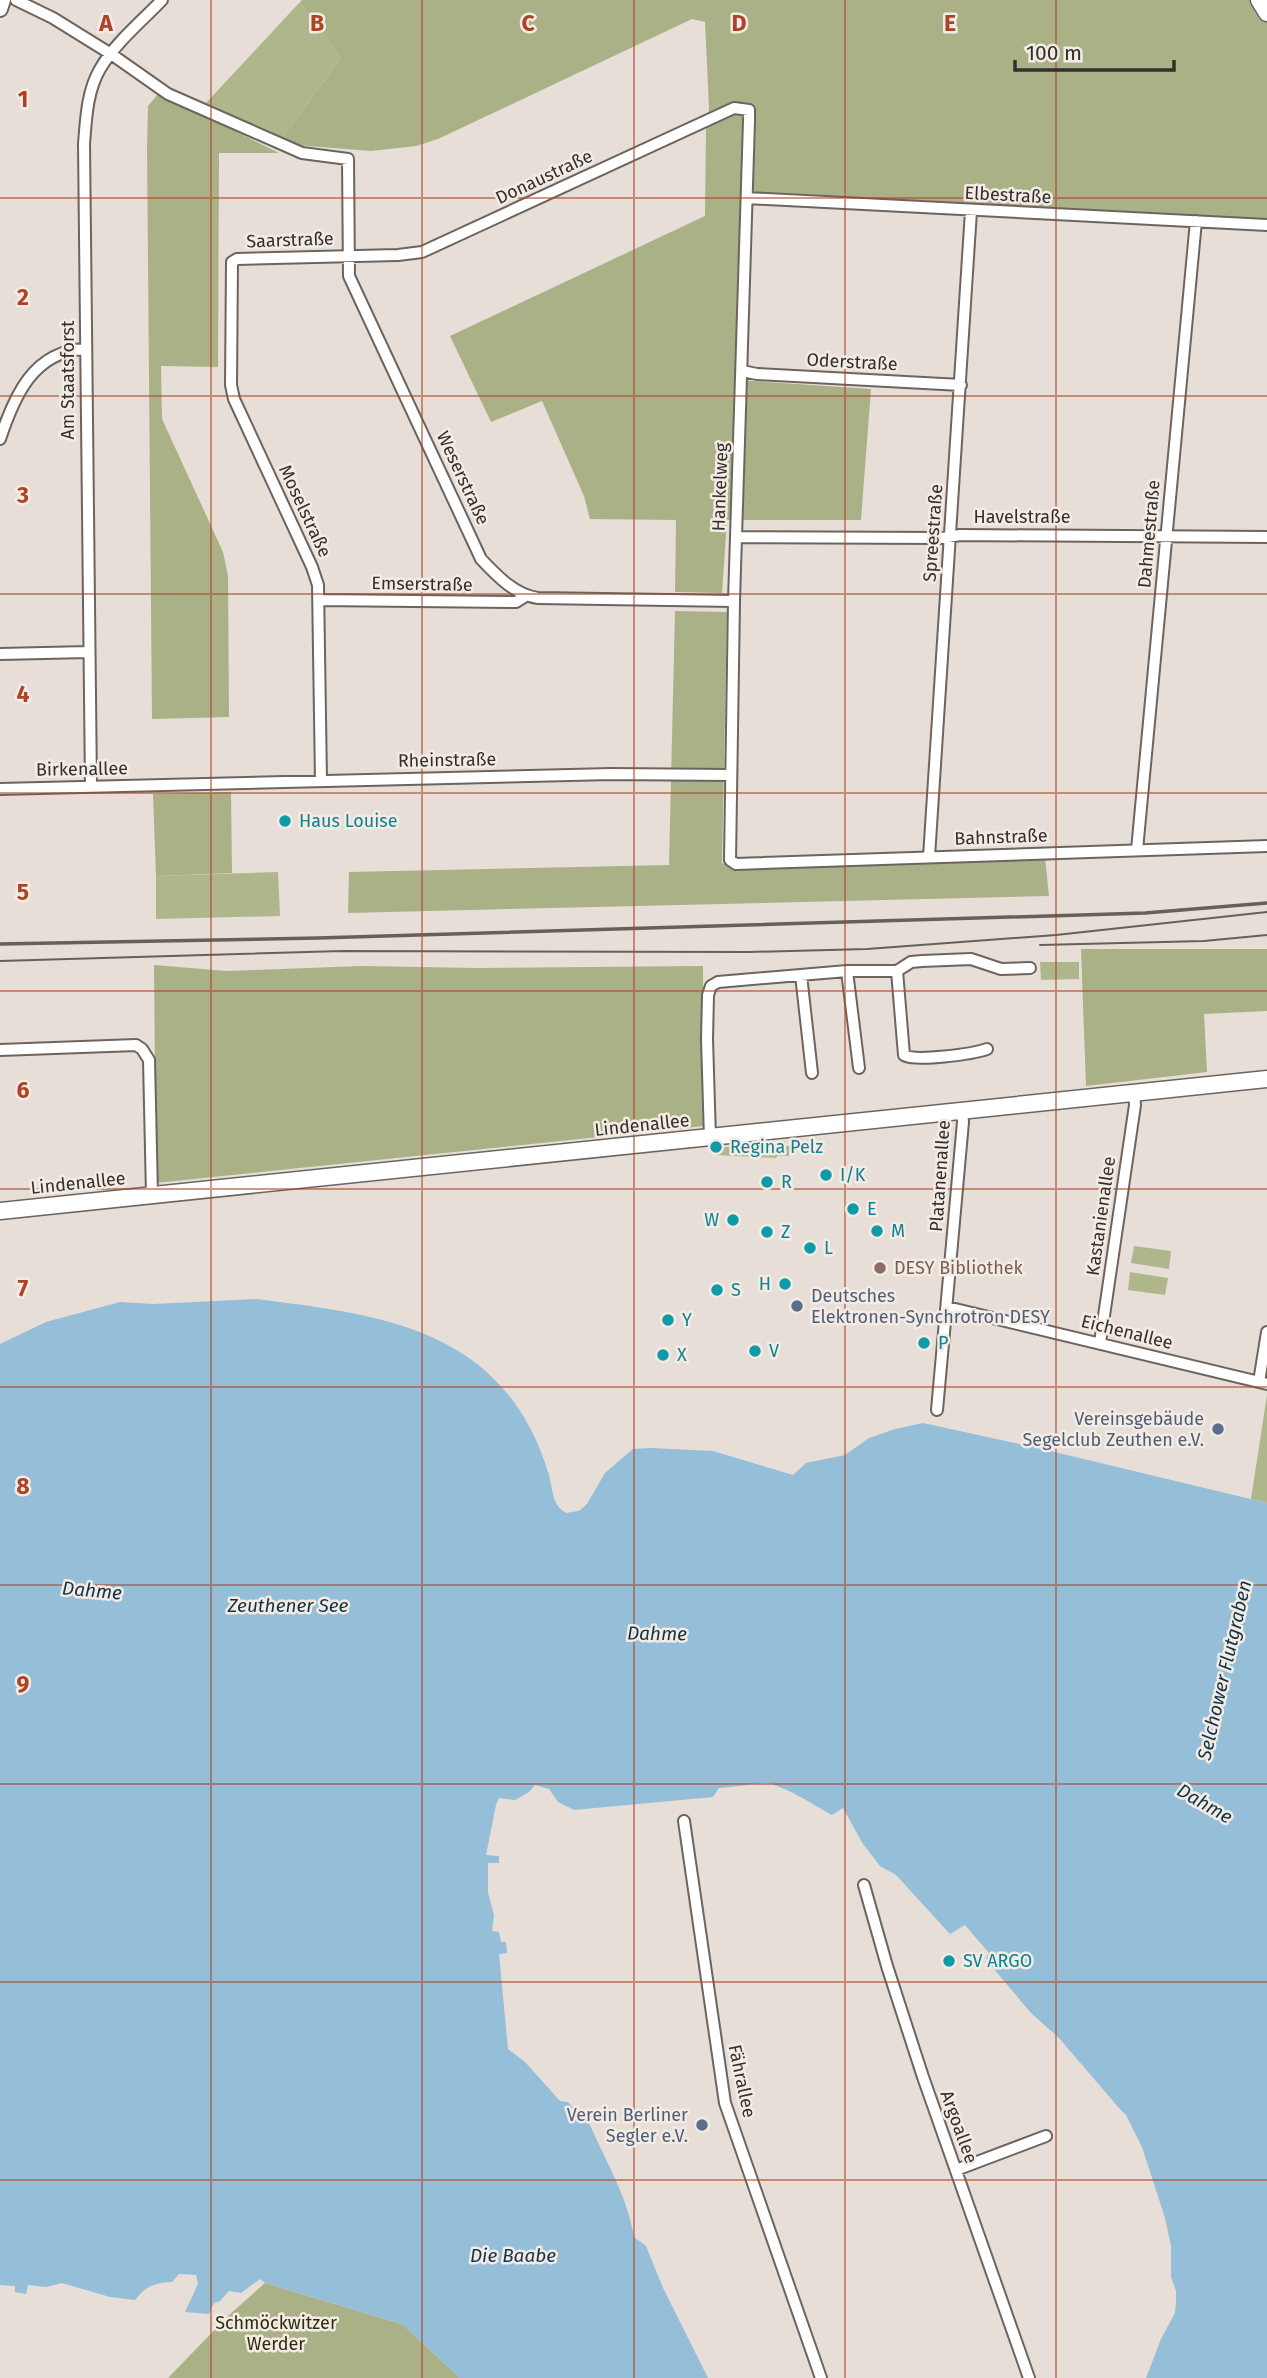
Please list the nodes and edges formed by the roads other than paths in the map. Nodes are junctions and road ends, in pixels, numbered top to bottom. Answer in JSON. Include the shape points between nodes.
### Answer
{"nodes":[{"id":1,"x":3,"y":0,"type":"edge"},
{"id":2,"x":16,"y":0,"type":"edge"},
{"id":3,"x":162,"y":0,"type":"edge"},
{"id":4,"x":1259,"y":0,"type":"edge"},
{"id":5,"x":0,"y":9,"type":"edge"},
{"id":6,"x":1267,"y":13,"type":"edge"},
{"id":7,"x":111,"y":54,"type":"junction"},
{"id":8,"x":749,"y":110,"type":"joint"},
{"id":9,"x":747,"y":198,"type":"junction"},
{"id":10,"x":971,"y":211,"type":"junction"},
{"id":11,"x":1196,"y":221,"type":"junction"},
{"id":12,"x":1267,"y":225,"type":"edge"},
{"id":13,"x":349,"y":256,"type":"junction"},
{"id":14,"x":232,"y":262,"type":"joint"},
{"id":15,"x":85,"y":349,"type":"junction"},
{"id":16,"x":742,"y":371,"type":"junction"},
{"id":17,"x":961,"y":385,"type":"junction"},
{"id":18,"x":0,"y":439,"type":"edge"},
{"id":19,"x":951,"y":536,"type":"junction"},
{"id":20,"x":1166,"y":536,"type":"junction"},
{"id":21,"x":736,"y":537,"type":"junction"},
{"id":22,"x":1267,"y":537,"type":"edge"},
{"id":23,"x":524,"y":597,"type":"junction"},
{"id":24,"x":319,"y":600,"type":"junction"},
{"id":25,"x":734,"y":601,"type":"junction"},
{"id":26,"x":88,"y":652,"type":"junction"},
{"id":27,"x":0,"y":654,"type":"edge"},
{"id":28,"x":730,"y":775,"type":"junction"},
{"id":29,"x":321,"y":781,"type":"junction"},
{"id":30,"x":164,"y":785,"type":"joint"},
{"id":31,"x":90,"y":787,"type":"junction"},
{"id":32,"x":0,"y":789,"type":"edge"},
{"id":33,"x":1267,"y":846,"type":"edge"},
{"id":34,"x":1137,"y":850,"type":"junction"},
{"id":35,"x":929,"y":857,"type":"junction"},
{"id":36,"x":736,"y":864,"type":"joint"},
{"id":37,"x":1030,"y":968,"type":"dead end"},
{"id":38,"x":847,"y":971,"type":"junction"},
{"id":39,"x":897,"y":971,"type":"junction"},
{"id":40,"x":801,"y":975,"type":"junction"},
{"id":41,"x":986,"y":1049,"type":"dead end"},
{"id":42,"x":0,"y":1050,"type":"edge"},
{"id":43,"x":859,"y":1068,"type":"dead end"},
{"id":44,"x":812,"y":1073,"type":"dead end"},
{"id":45,"x":1267,"y":1080,"type":"edge"},
{"id":46,"x":1134,"y":1093,"type":"junction"},
{"id":47,"x":962,"y":1111,"type":"junction"},
{"id":48,"x":710,"y":1138,"type":"junction"},
{"id":49,"x":152,"y":1195,"type":"junction"},
{"id":50,"x":0,"y":1211,"type":"edge"},
{"id":51,"x":947,"y":1307,"type":"junction"},
{"id":52,"x":1267,"y":1332,"type":"edge"},
{"id":53,"x":1100,"y":1343,"type":"junction"},
{"id":54,"x":1263,"y":1383,"type":"edge"},
{"id":55,"x":937,"y":1410,"type":"dead end"},
{"id":56,"x":684,"y":1821,"type":"dead end"},
{"id":57,"x":864,"y":1885,"type":"dead end"},
{"id":58,"x":1046,"y":2136,"type":"dead end"},
{"id":59,"x":956,"y":2170,"type":"junction"},
{"id":60,"x":821,"y":2378,"type":"edge"},
{"id":61,"x":1029,"y":2378,"type":"edge"}],
"edges":[{"from":1,"to":5,"type":"street"},
{"from":2,"to":7,"type":"street"},
{"from":3,"to":7,"type":"street","name":"Am Staatsforst"},
{"from":4,"to":6,"type":"main road"},
{"from":7,"to":13,"type":"street","name":"Weserstraße","via":[[168,94],[197,108],[302,153],[348,159]]},
{"from":7,"to":15,"type":"street","name":"Am Staatsforst","via":[[99,71],[87,110]]},
{"from":8,"to":9,"type":"street","name":"Hankelweg"},
{"from":8,"to":13,"type":"street","name":"Donaustraße","via":[[734,108],[422,252]]},
{"from":9,"to":10,"type":"street","name":"Elbestraße"},
{"from":9,"to":16,"type":"street","name":"Hankelweg"},
{"from":10,"to":11,"type":"street","name":"Elbestraße"},
{"from":10,"to":17,"type":"street","name":"Spreestraße"},
{"from":11,"to":12,"type":"street","name":"Elbestraße"},
{"from":11,"to":20,"type":"street","name":"Dahmestraße"},
{"from":13,"to":14,"type":"street","name":"Saarstraße"},
{"from":13,"to":23,"type":"street","name":"Weserstraße","via":[[349,276],[481,559]]},
{"from":14,"to":24,"type":"street","name":"Moselstraße","via":[[233,399],[312,567]]},
{"from":15,"to":18,"type":"street","via":[[63,353],[34,372],[21,387]]},
{"from":15,"to":26,"type":"street","name":"Am Staatsforst"},
{"from":16,"to":17,"type":"street","name":"Oderstraße"},
{"from":16,"to":21,"type":"street","name":"Hankelweg"},
{"from":17,"to":19,"type":"street","name":"Spreestraße"},
{"from":19,"to":20,"type":"street","name":"Havelstraße"},
{"from":19,"to":21,"type":"street","name":"Havelstraße"},
{"from":19,"to":35,"type":"street","name":"Spreestraße"},
{"from":20,"to":22,"type":"street","name":"Havelstraße"},
{"from":20,"to":34,"type":"street","name":"Dahmestraße"},
{"from":21,"to":25,"type":"street","name":"Hankelweg"},
{"from":23,"to":24,"type":"street","name":"Emserstraße","via":[[516,602]]},
{"from":23,"to":25,"type":"street"},
{"from":24,"to":29,"type":"street","name":"Moselstraße"},
{"from":25,"to":28,"type":"street","name":"Hankelweg"},
{"from":26,"to":27,"type":"street"},
{"from":26,"to":31,"type":"street","name":"Am Staatsforst"},
{"from":28,"to":29,"type":"street","name":"Rheinstraße"},
{"from":28,"to":36,"type":"street","name":"Hankelweg","via":[[730,860]]},
{"from":29,"to":30,"type":"street","name":"Rheinstraße"},
{"from":30,"to":31,"type":"street","name":"Birkenallee"},
{"from":31,"to":32,"type":"street","name":"Birkenallee"},
{"from":33,"to":34,"type":"street","name":"Bahnstraße"},
{"from":34,"to":35,"type":"street","name":"Bahnstraße"},
{"from":35,"to":36,"type":"street","name":"Bahnstraße"},
{"from":37,"to":39,"type":"street","via":[[1001,969],[962,959],[911,962]]},
{"from":38,"to":39,"type":"street"},
{"from":38,"to":40,"type":"street"},
{"from":38,"to":43,"type":"street"},
{"from":39,"to":41,"type":"street","via":[[904,1055],[910,1059]]},
{"from":40,"to":44,"type":"street"},
{"from":40,"to":48,"type":"street","via":[[711,986],[706,1039]]},
{"from":42,"to":49,"type":"street","via":[[128,1045],[142,1049],[149,1060]]},
{"from":45,"to":46,"type":"main road","name":"Lindenallee"},
{"from":46,"to":47,"type":"main road","name":"Lindenallee"},
{"from":46,"to":53,"type":"street","name":"Kastanienallee"},
{"from":47,"to":48,"type":"main road","name":"Lindenallee"},
{"from":47,"to":51,"type":"street","name":"Platanenallee"},
{"from":48,"to":49,"type":"main road","name":"Lindenallee"},
{"from":49,"to":50,"type":"main road","name":"Lindenallee"},
{"from":51,"to":53,"type":"street","name":"Eichenallee"},
{"from":51,"to":55,"type":"street","name":"Platanenallee"},
{"from":52,"to":54,"type":"street"},
{"from":53,"to":54,"type":"street","name":"Eichenallee"},
{"from":56,"to":60,"type":"street","name":"Fährallee","via":[[725,2103]]},
{"from":57,"to":59,"type":"street","name":"Argoallee"},
{"from":58,"to":59,"type":"street"},
{"from":59,"to":61,"type":"street","name":"Argoallee"}]}
